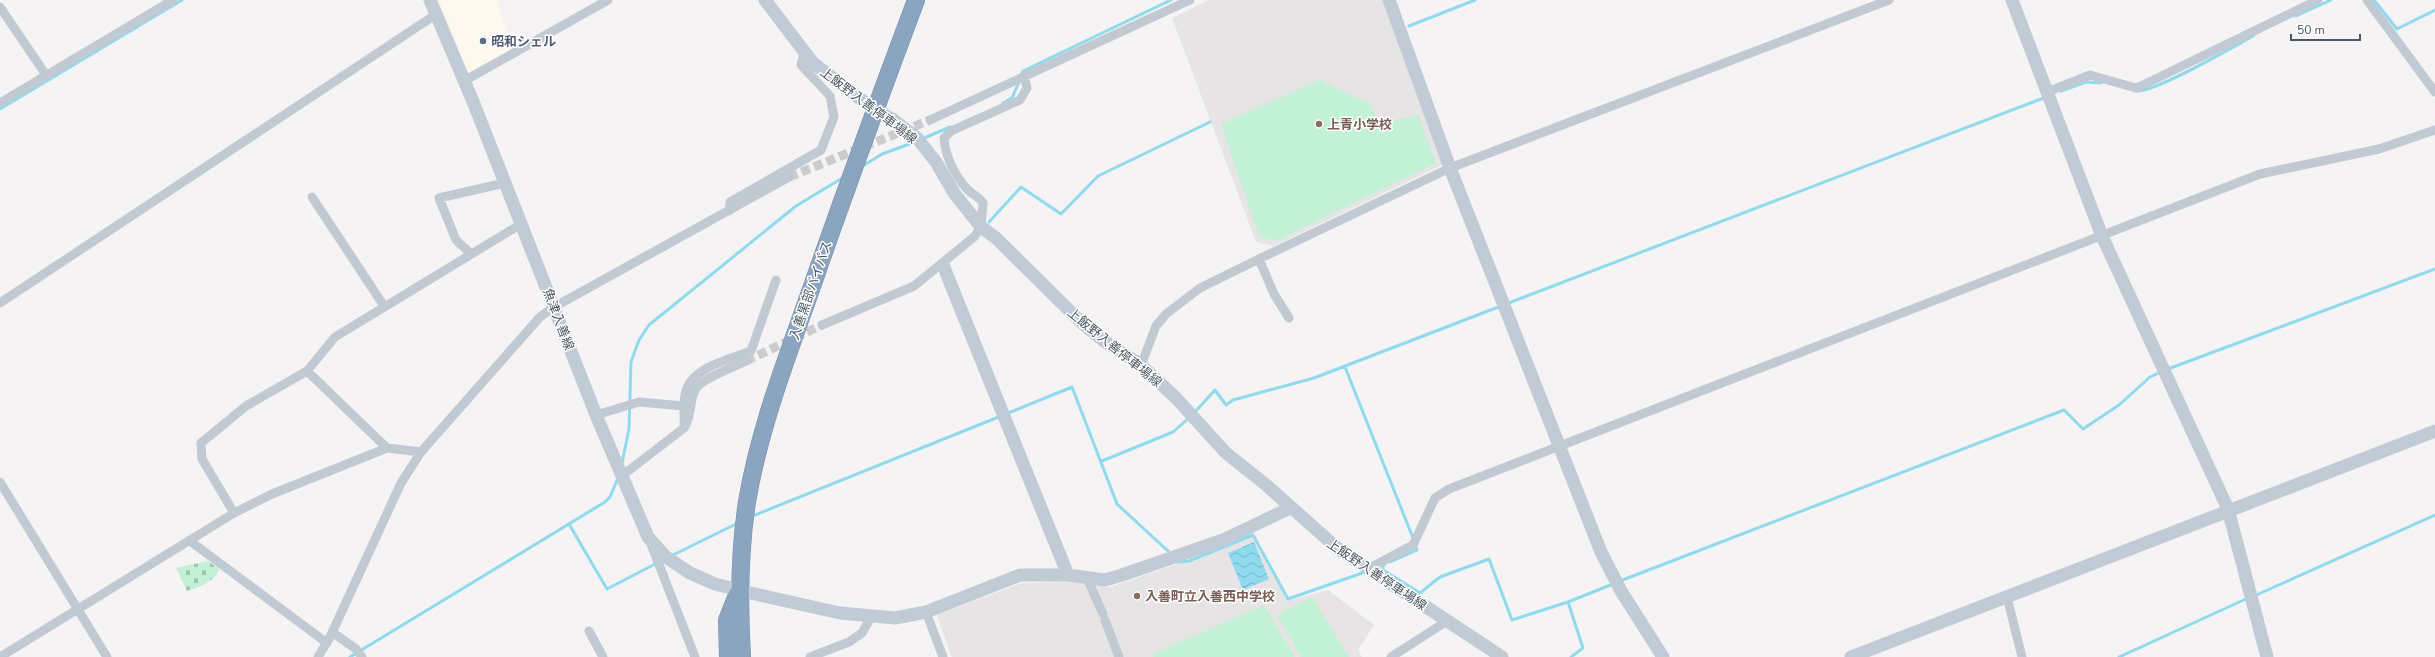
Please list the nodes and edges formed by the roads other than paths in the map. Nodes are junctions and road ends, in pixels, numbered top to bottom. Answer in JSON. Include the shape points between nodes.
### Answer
{"nodes":[{"id":1,"x":173,"y":0,"type":"edge"},
{"id":2,"x":430,"y":0,"type":"edge"},
{"id":3,"x":608,"y":0,"type":"edge"},
{"id":4,"x":765,"y":0,"type":"edge"},
{"id":5,"x":916,"y":0,"type":"edge"},
{"id":6,"x":1190,"y":0,"type":"edge"},
{"id":7,"x":1389,"y":0,"type":"edge"},
{"id":8,"x":1889,"y":0,"type":"edge"},
{"id":9,"x":2012,"y":0,"type":"edge"},
{"id":10,"x":2318,"y":0,"type":"edge"},
{"id":11,"x":2367,"y":0,"type":"edge"},
{"id":12,"x":0,"y":7,"type":"edge"},
{"id":13,"x":436,"y":15,"type":"junction"},
{"id":14,"x":804,"y":53,"type":"junction"},
{"id":15,"x":46,"y":75,"type":"junction"},
{"id":16,"x":1024,"y":76,"type":"junction"},
{"id":17,"x":464,"y":81,"type":"junction"},
{"id":18,"x":2047,"y":92,"type":"junction"},
{"id":19,"x":2435,"y":92,"type":"edge"},
{"id":20,"x":0,"y":103,"type":"edge"},
{"id":21,"x":875,"y":110,"type":"junction"},
{"id":22,"x":930,"y":120,"type":"tunnel mouth"},
{"id":23,"x":2435,"y":130,"type":"edge"},
{"id":24,"x":1450,"y":168,"type":"junction"},
{"id":25,"x":790,"y":177,"type":"tunnel mouth"},
{"id":26,"x":505,"y":182,"type":"junction"},
{"id":27,"x":312,"y":197,"type":"dead end"},
{"id":28,"x":729,"y":211,"type":"junction"},
{"id":29,"x":521,"y":224,"type":"junction"},
{"id":30,"x":981,"y":227,"type":"junction"},
{"id":31,"x":2102,"y":236,"type":"junction"},
{"id":32,"x":471,"y":254,"type":"junction"},
{"id":33,"x":1259,"y":259,"type":"junction"},
{"id":34,"x":943,"y":264,"type":"junction"},
{"id":35,"x":776,"y":280,"type":"dead end"},
{"id":36,"x":0,"y":303,"type":"edge"},
{"id":37,"x":384,"y":306,"type":"junction"},
{"id":38,"x":554,"y":307,"type":"junction"},
{"id":39,"x":1289,"y":318,"type":"dead end"},
{"id":40,"x":822,"y":325,"type":"tunnel mouth"},
{"id":41,"x":746,"y":361,"type":"tunnel mouth"},
{"id":42,"x":1141,"y":365,"type":"junction"},
{"id":43,"x":307,"y":371,"type":"junction"},
{"id":44,"x":684,"y":406,"type":"junction"},
{"id":45,"x":596,"y":415,"type":"junction"},
{"id":46,"x":684,"y":428,"type":"junction"},
{"id":47,"x":2435,"y":431,"type":"edge"},
{"id":48,"x":1560,"y":447,"type":"junction"},
{"id":49,"x":387,"y":448,"type":"junction"},
{"id":50,"x":421,"y":452,"type":"junction"},
{"id":51,"x":623,"y":475,"type":"junction"},
{"id":52,"x":0,"y":482,"type":"edge"},
{"id":53,"x":1290,"y":508,"type":"junction"},
{"id":54,"x":2228,"y":509,"type":"junction"},
{"id":55,"x":234,"y":513,"type":"junction"},
{"id":56,"x":648,"y":538,"type":"junction"},
{"id":57,"x":190,"y":541,"type":"junction"},
{"id":58,"x":1368,"y":569,"type":"junction"},
{"id":59,"x":1068,"y":575,"type":"junction"},
{"id":60,"x":1087,"y":578,"type":"junction"},
{"id":61,"x":739,"y":590,"type":"junction"},
{"id":62,"x":2007,"y":597,"type":"junction"},
{"id":63,"x":78,"y":609,"type":"junction"},
{"id":64,"x":926,"y":612,"type":"junction"},
{"id":65,"x":871,"y":617,"type":"junction"},
{"id":66,"x":1447,"y":621,"type":"junction"},
{"id":67,"x":588,"y":631,"type":"dead end"},
{"id":68,"x":332,"y":632,"type":"junction"},
{"id":69,"x":327,"y":643,"type":"junction"},
{"id":70,"x":0,"y":657,"type":"edge"},
{"id":71,"x":107,"y":657,"type":"edge"},
{"id":72,"x":318,"y":657,"type":"edge"},
{"id":73,"x":362,"y":657,"type":"edge"},
{"id":74,"x":603,"y":657,"type":"edge"},
{"id":75,"x":694,"y":657,"type":"edge"},
{"id":76,"x":728,"y":657,"type":"edge"},
{"id":77,"x":742,"y":657,"type":"edge"},
{"id":78,"x":810,"y":657,"type":"edge"},
{"id":79,"x":943,"y":657,"type":"edge"},
{"id":80,"x":1119,"y":657,"type":"edge"},
{"id":81,"x":1391,"y":657,"type":"edge"},
{"id":82,"x":1502,"y":657,"type":"edge"},
{"id":83,"x":1663,"y":657,"type":"edge"},
{"id":84,"x":1851,"y":657,"type":"edge"},
{"id":85,"x":2022,"y":657,"type":"edge"},
{"id":86,"x":2267,"y":657,"type":"edge"}],
"edges":[{"from":1,"to":15,"type":"street"},
{"from":2,"to":13,"type":"street","name":"魚津入善線"},
{"from":3,"to":17,"type":"street"},
{"from":4,"to":14,"type":"street","name":"上飯野入善停車場線"},
{"from":5,"to":21,"type":"highway","name":"入善黒部バイパス"},
{"from":6,"to":16,"type":"street"},
{"from":7,"to":24,"type":"street"},
{"from":8,"to":24,"type":"street"},
{"from":9,"to":18,"type":"street"},
{"from":10,"to":18,"type":"street","via":[[2136,88],[2090,75]]},
{"from":11,"to":19,"type":"street"},
{"from":12,"to":15,"type":"street"},
{"from":13,"to":17,"type":"street","name":"魚津入善線"},
{"from":13,"to":36,"type":"street"},
{"from":14,"to":21,"type":"street","name":"上飯野入善停車場線","via":[[824,72]]},
{"from":14,"to":28,"type":"street","via":[[801,65],[830,96],[834,117],[821,150],[730,202]]},
{"from":15,"to":20,"type":"street"},
{"from":16,"to":22,"type":"street"},
{"from":16,"to":30,"type":"street","via":[[1027,88],[1020,100],[951,131],[944,138],[945,153],[968,190],[979,196],[983,203]]},
{"from":17,"to":26,"type":"street","name":"魚津入善線"},
{"from":18,"to":31,"type":"street"},
{"from":21,"to":30,"type":"street","name":"上飯野入善停車場線","via":[[894,120],[917,138],[936,162],[954,193]]},
{"from":21,"to":61,"type":"highway","name":"入善黒部バイパス","via":[[767,416],[747,503]]},
{"from":23,"to":31,"type":"street","via":[[2379,149],[2260,174]]},
{"from":24,"to":33,"type":"street"},
{"from":24,"to":48,"type":"street"},
{"from":25,"to":28,"type":"street"},
{"from":26,"to":29,"type":"street","name":"魚津入善線"},
{"from":26,"to":32,"type":"street","via":[[439,198],[456,240]]},
{"from":27,"to":37,"type":"street"},
{"from":28,"to":38,"type":"street"},
{"from":29,"to":32,"type":"street"},
{"from":29,"to":38,"type":"street","name":"魚津入善線"},
{"from":30,"to":34,"type":"street","via":[[974,237]]},
{"from":30,"to":42,"type":"street","name":"上飯野入善停車場線","via":[[1002,244],[1082,323]]},
{"from":31,"to":48,"type":"street"},
{"from":31,"to":54,"type":"street"},
{"from":32,"to":37,"type":"street"},
{"from":33,"to":39,"type":"street","via":[[1274,294]]},
{"from":33,"to":42,"type":"street","via":[[1200,288],[1166,314],[1156,326]]},
{"from":34,"to":40,"type":"street","via":[[914,286]]},
{"from":34,"to":59,"type":"street"},
{"from":35,"to":44,"type":"street","via":[[751,351],[700,372],[690,381],[685,392]]},
{"from":37,"to":43,"type":"street","via":[[335,337]]},
{"from":38,"to":45,"type":"street","name":"魚津入善線"},
{"from":38,"to":50,"type":"street","via":[[540,316]]},
{"from":41,"to":46,"type":"street","via":[[702,382],[695,389],[689,421]]},
{"from":42,"to":53,"type":"street","name":"上飯野入善停車場線","via":[[1176,398],[1226,453]]},
{"from":43,"to":49,"type":"street"},
{"from":43,"to":55,"type":"street","via":[[246,406],[201,443],[202,459]]},
{"from":44,"to":45,"type":"street","via":[[639,402]]},
{"from":44,"to":46,"type":"street"},
{"from":45,"to":51,"type":"street","name":"魚津入善線"},
{"from":46,"to":51,"type":"street"},
{"from":47,"to":54,"type":"street"},
{"from":48,"to":58,"type":"street","via":[[1449,490],[1435,498],[1413,545]]},
{"from":48,"to":83,"type":"street","via":[[1601,552],[1621,591]]},
{"from":49,"to":50,"type":"street"},
{"from":49,"to":55,"type":"street","via":[[272,494]]},
{"from":50,"to":68,"type":"street","via":[[401,483]]},
{"from":51,"to":56,"type":"street","name":"魚津入善線"},
{"from":52,"to":63,"type":"street"},
{"from":53,"to":58,"type":"street","name":"上飯野入善停車場線","via":[[1337,548]]},
{"from":53,"to":60,"type":"street","name":"魚津入善線","via":[[1223,540],[1130,573],[1104,580]]},
{"from":54,"to":62,"type":"street"},
{"from":54,"to":86,"type":"street"},
{"from":55,"to":57,"type":"street"},
{"from":56,"to":61,"type":"street","name":"魚津入善線","via":[[666,557],[690,573],[715,584]]},
{"from":56,"to":75,"type":"street"},
{"from":57,"to":63,"type":"street"},
{"from":57,"to":69,"type":"street"},
{"from":58,"to":66,"type":"street","name":"上飯野入善停車場線"},
{"from":59,"to":60,"type":"street","name":"魚津入善線"},
{"from":59,"to":64,"type":"street","name":"魚津入善線","via":[[1020,575]]},
{"from":60,"to":80,"type":"street"},
{"from":61,"to":65,"type":"street","name":"魚津入善線","via":[[840,613]]},
{"from":61,"to":76,"type":"highway","via":[[727,620]]},
{"from":61,"to":77,"type":"highway"},
{"from":62,"to":84,"type":"street"},
{"from":62,"to":85,"type":"street"},
{"from":63,"to":70,"type":"street"},
{"from":63,"to":71,"type":"street"},
{"from":64,"to":65,"type":"street","name":"魚津入善線","via":[[895,618]]},
{"from":64,"to":79,"type":"street"},
{"from":65,"to":78,"type":"street","via":[[862,634]]},
{"from":66,"to":81,"type":"street"},
{"from":66,"to":82,"type":"street","name":"上飯野入善停車場線"},
{"from":67,"to":74,"type":"street"},
{"from":68,"to":69,"type":"street"},
{"from":68,"to":73,"type":"street","via":[[356,649]]},
{"from":69,"to":72,"type":"street"}]}
